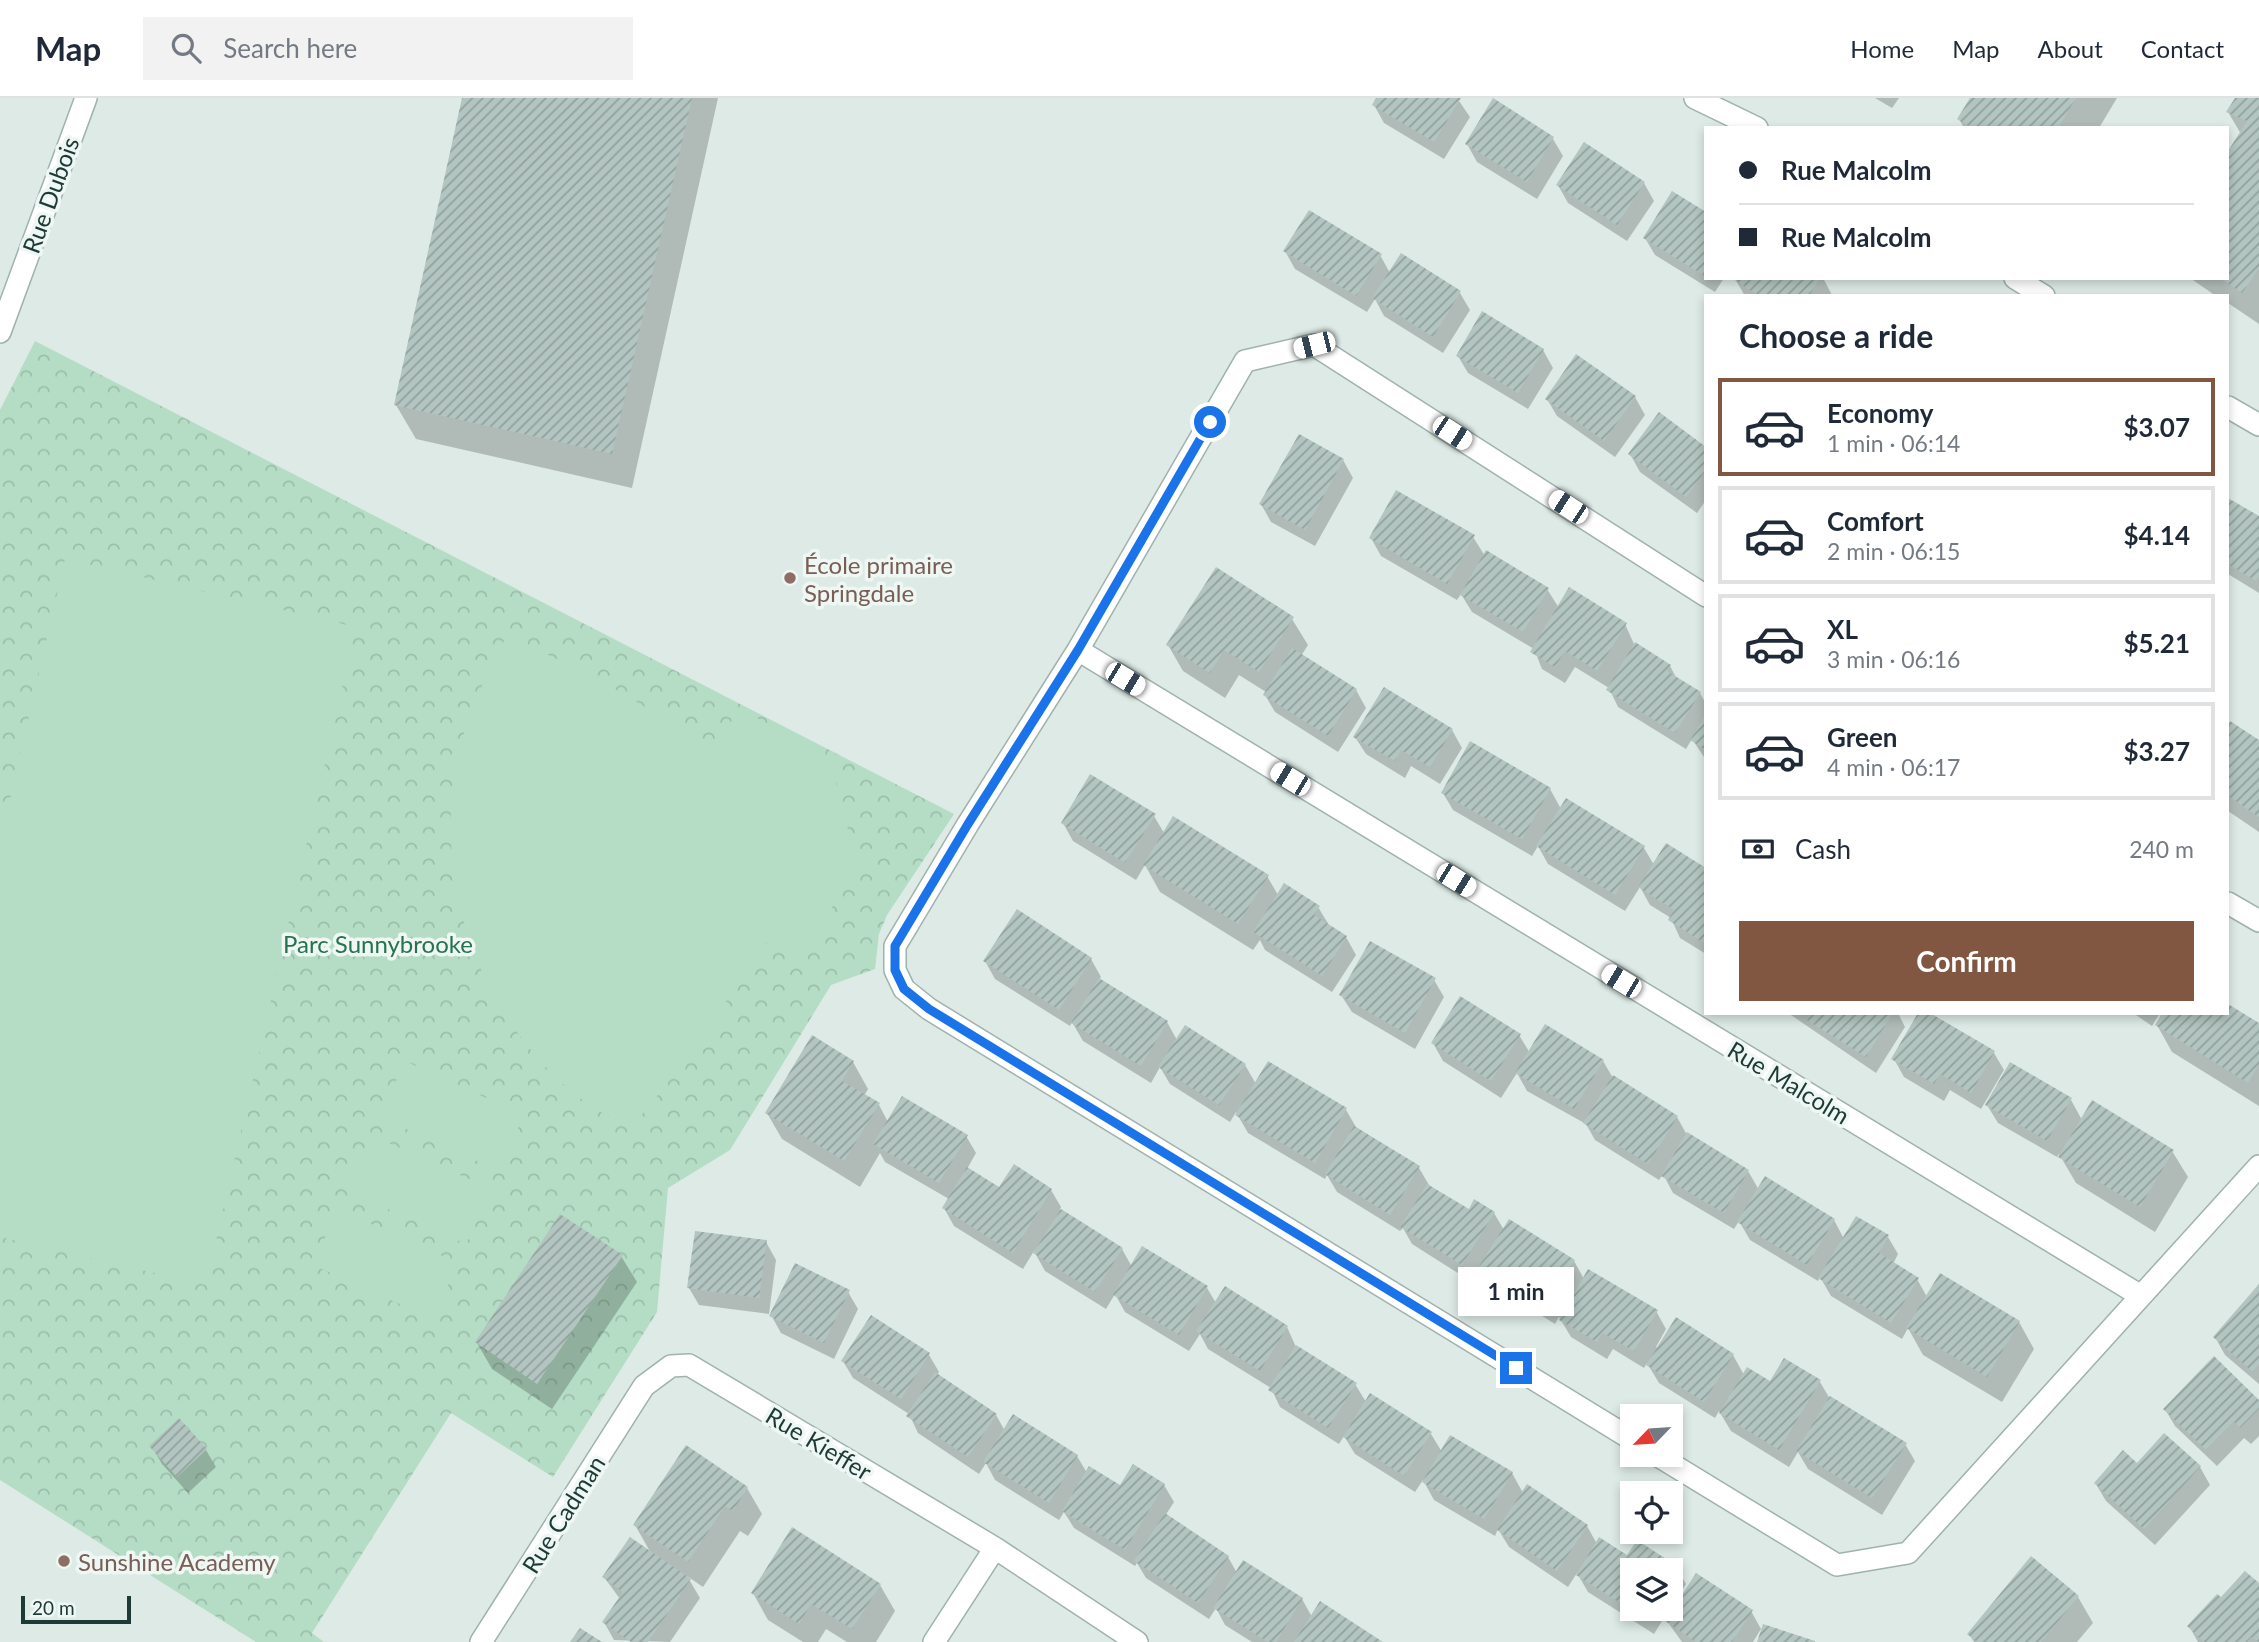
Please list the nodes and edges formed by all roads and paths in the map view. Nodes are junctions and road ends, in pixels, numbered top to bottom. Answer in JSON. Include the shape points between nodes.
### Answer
{"nodes":[{"id":1,"x":86,"y":98,"type":"edge"},
{"id":2,"x":1695,"y":98,"type":"edge"},
{"id":3,"x":1753,"y":126,"type":"edge"},
{"id":4,"x":2018,"y":280,"type":"edge"},
{"id":5,"x":2041,"y":294,"type":"edge"},
{"id":6,"x":0,"y":332,"type":"edge"},
{"id":7,"x":2229,"y":408,"type":"edge"},
{"id":8,"x":2259,"y":425,"type":"edge"},
{"id":9,"x":1704,"y":595,"type":"edge"},
{"id":10,"x":1078,"y":650,"type":"junction"},
{"id":11,"x":2229,"y":904,"type":"edge"},
{"id":12,"x":2259,"y":921,"type":"edge"},
{"id":13,"x":2259,"y":1166,"type":"edge"},
{"id":14,"x":2141,"y":1296,"type":"junction"},
{"id":15,"x":644,"y":1386,"type":"joint"},
{"id":16,"x":1620,"y":1432,"type":"edge"},
{"id":17,"x":1676,"y":1467,"type":"edge"},
{"id":18,"x":995,"y":1548,"type":"junction"},
{"id":19,"x":481,"y":1642,"type":"edge"},
{"id":20,"x":934,"y":1642,"type":"edge"},
{"id":21,"x":1137,"y":1642,"type":"edge"}],
"edges":[{"from":1,"to":6,"type":"street","name":"Rue Dubois"},
{"from":2,"to":3,"type":"street"},
{"from":4,"to":5,"type":"street"},
{"from":7,"to":8,"type":"street"},
{"from":9,"to":10,"type":"street","via":[[1314,345],[1245,361]]},
{"from":10,"to":14,"type":"street","name":"Rue Malcolm"},
{"from":10,"to":16,"type":"street","via":[[895,946],[895,970],[904,989],[929,1009]]},
{"from":11,"to":12,"type":"street"},
{"from":13,"to":14,"type":"street"},
{"from":14,"to":17,"type":"street","via":[[1908,1553],[1837,1565]]},
{"from":15,"to":18,"type":"street","name":"Rue Kieffer","via":[[671,1366],[689,1365]]},
{"from":15,"to":19,"type":"street","name":"Rue Cadman"},
{"from":18,"to":20,"type":"street"},
{"from":18,"to":21,"type":"street","name":"Rue Kieffer"}]}
